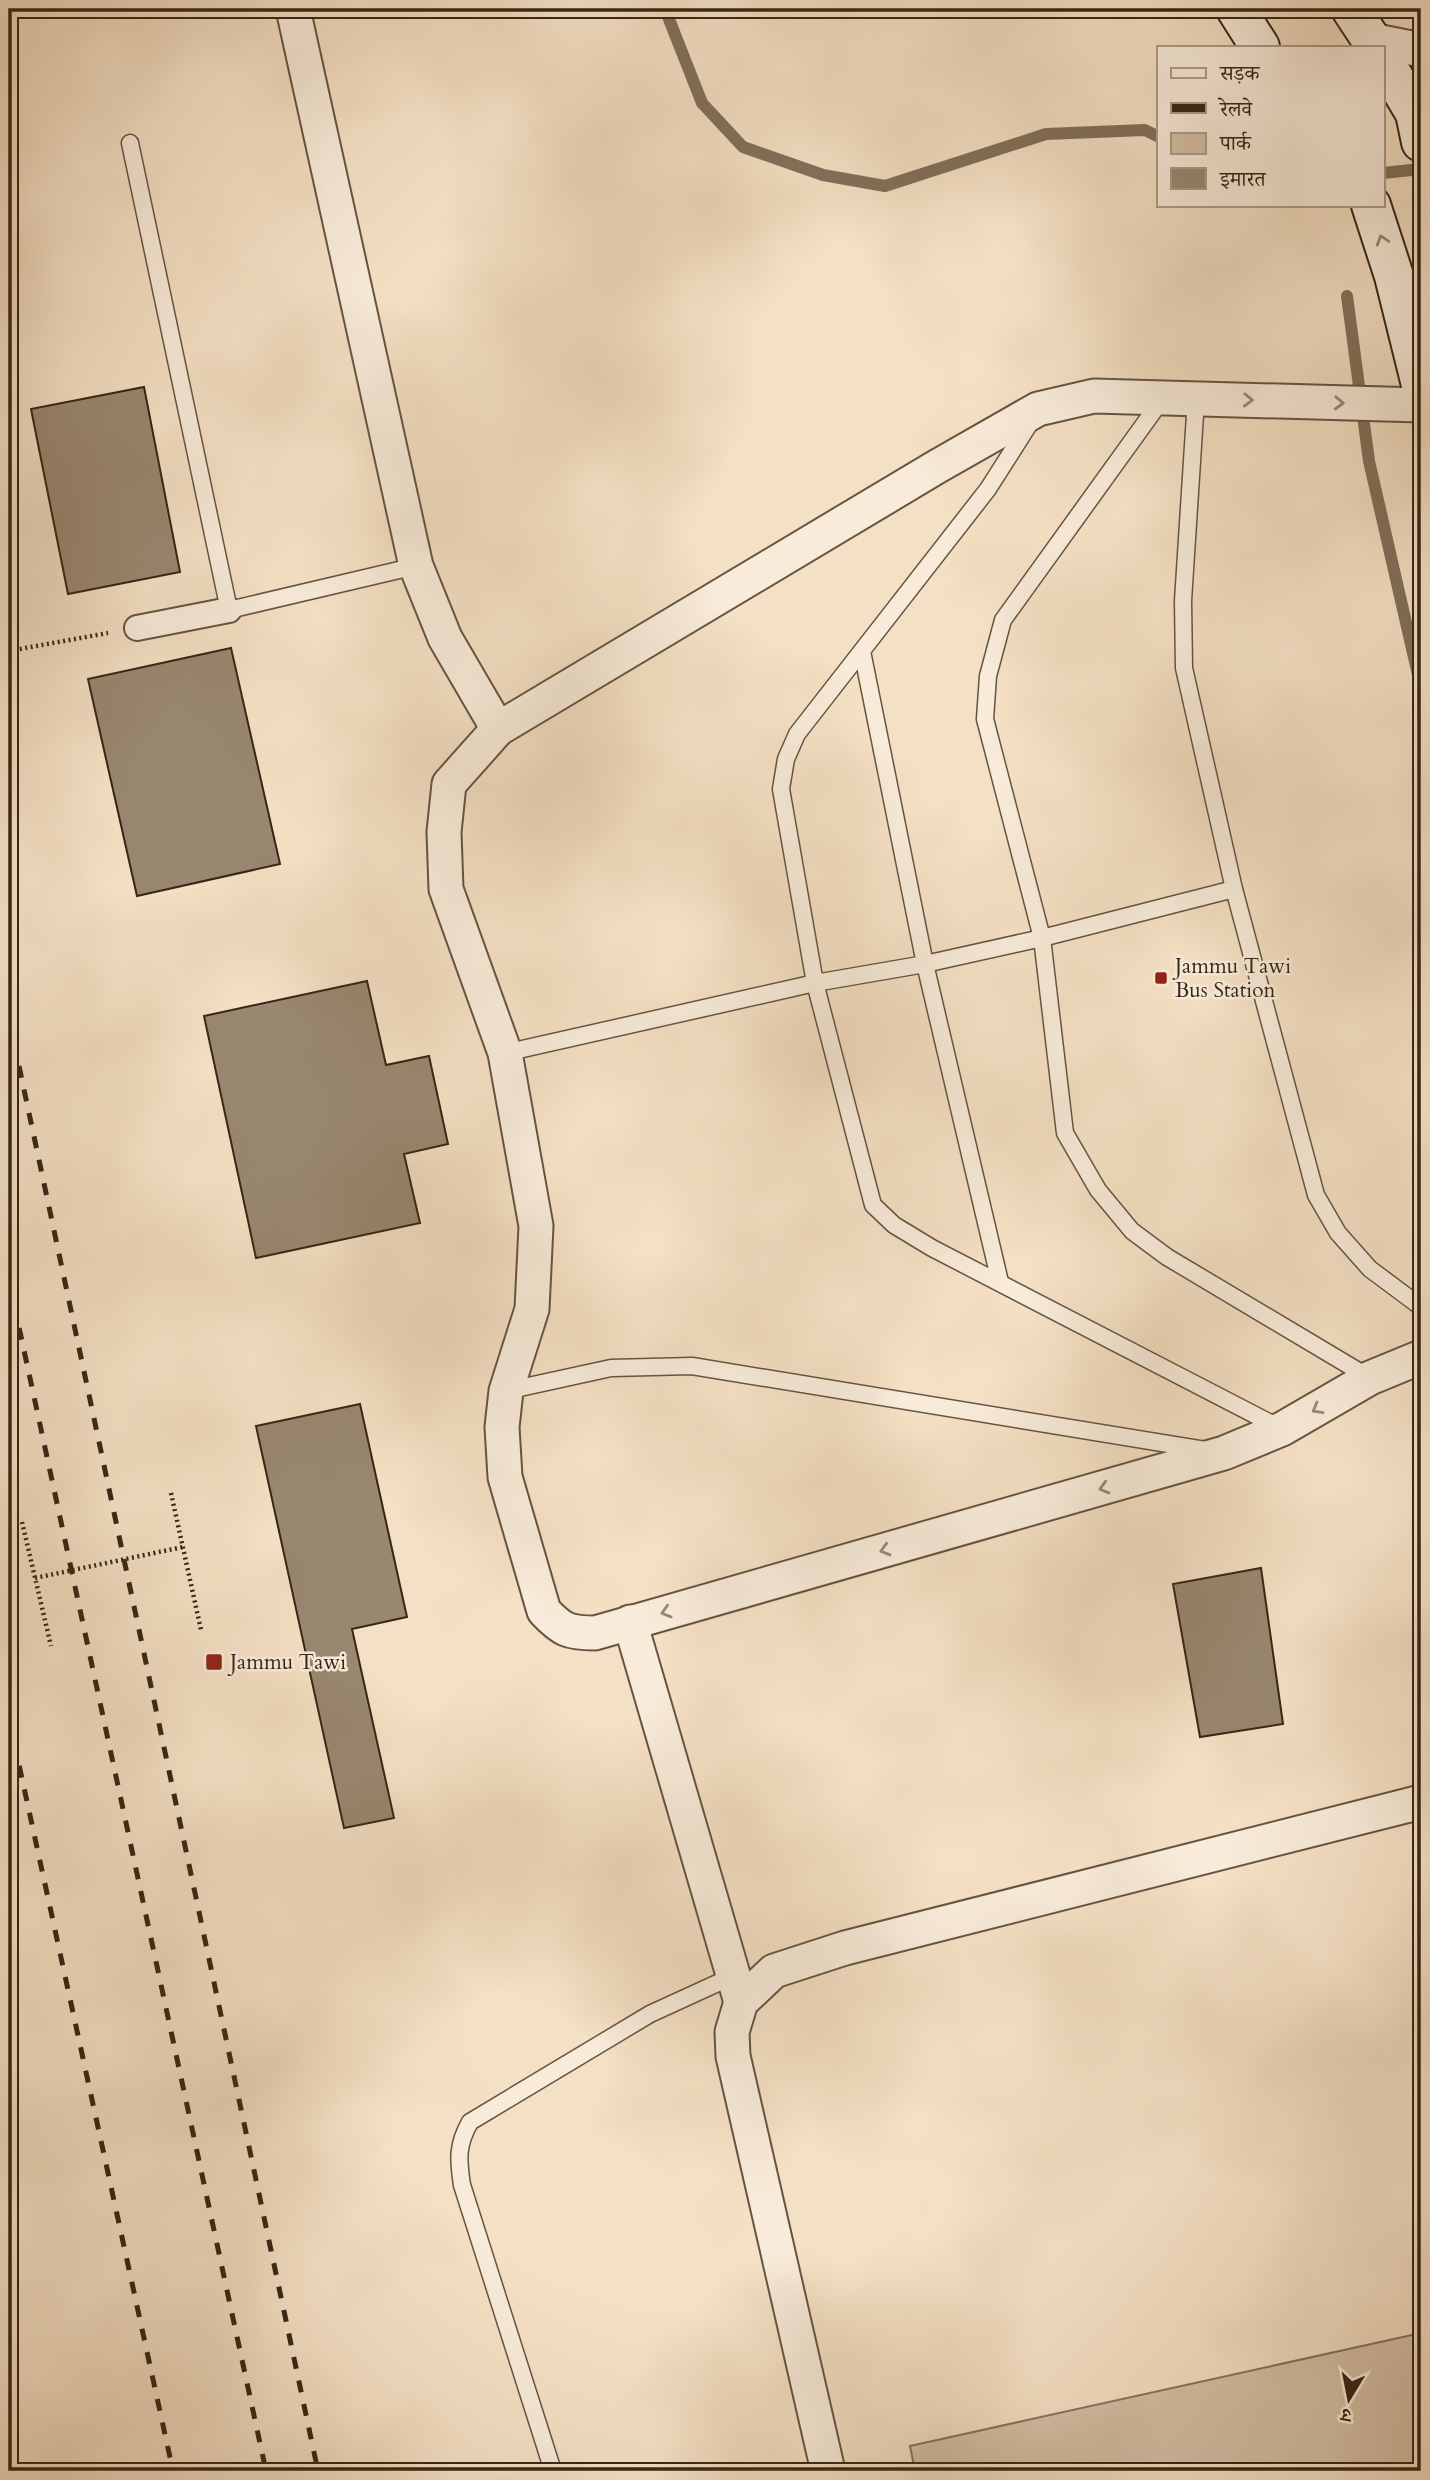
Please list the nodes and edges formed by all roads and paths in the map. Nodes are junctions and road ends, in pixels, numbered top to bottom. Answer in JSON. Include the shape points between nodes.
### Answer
{"nodes":[{"id":1,"x":293,"y":9,"type":"edge"},
{"id":2,"x":1236,"y":9,"type":"edge"},
{"id":3,"x":1351,"y":9,"type":"edge"},
{"id":4,"x":1259,"y":46,"type":"edge"},
{"id":5,"x":1375,"y":46,"type":"edge"},
{"id":6,"x":1384,"y":49,"type":"edge"},
{"id":7,"x":1421,"y":50,"type":"edge"},
{"id":8,"x":1384,"y":62,"type":"edge"},
{"id":9,"x":1418,"y":128,"type":"edge"},
{"id":10,"x":130,"y":143,"type":"dead end"},
{"id":11,"x":1371,"y":206,"type":"edge"},
{"id":12,"x":1180,"y":398,"type":"junction"},
{"id":13,"x":1412,"y":399,"type":"edge"},
{"id":14,"x":1038,"y":410,"type":"junction"},
{"id":15,"x":416,"y":566,"type":"junction"},
{"id":16,"x":229,"y":610,"type":"junction"},
{"id":17,"x":137,"y":628,"type":"joint"},
{"id":18,"x":9,"y":651,"type":"edge"},
{"id":19,"x":862,"y":651,"type":"junction"},
{"id":20,"x":498,"y":729,"type":"junction"},
{"id":21,"x":9,"y":741,"type":"edge"},
{"id":22,"x":13,"y":763,"type":"dead end"},
{"id":23,"x":1234,"y":889,"type":"junction"},
{"id":24,"x":1042,"y":938,"type":"junction"},
{"id":25,"x":925,"y":964,"type":"junction"},
{"id":26,"x":815,"y":983,"type":"junction"},
{"id":27,"x":505,"y":1053,"type":"junction"},
{"id":28,"x":1000,"y":1282,"type":"junction"},
{"id":29,"x":1421,"y":1307,"type":"edge"},
{"id":30,"x":1419,"y":1365,"type":"edge"},
{"id":31,"x":1370,"y":1378,"type":"junction"},
{"id":32,"x":506,"y":1391,"type":"junction"},
{"id":33,"x":1282,"y":1429,"type":"junction"},
{"id":34,"x":1224,"y":1453,"type":"junction"},
{"id":35,"x":171,"y":1493,"type":"dead end"},
{"id":36,"x":22,"y":1522,"type":"dead end"},
{"id":37,"x":183,"y":1548,"type":"junction"},
{"id":38,"x":35,"y":1578,"type":"junction"},
{"id":39,"x":630,"y":1622,"type":"junction"},
{"id":40,"x":201,"y":1630,"type":"dead end"},
{"id":41,"x":51,"y":1646,"type":"dead end"},
{"id":42,"x":1421,"y":1802,"type":"edge"},
{"id":43,"x":737,"y":1989,"type":"junction"},
{"id":44,"x":553,"y":2471,"type":"edge"},
{"id":45,"x":828,"y":2471,"type":"edge"}],
"edges":[{"from":1,"to":15,"type":"street"},
{"from":2,"to":4,"type":"main road"},
{"from":3,"to":5,"type":"main road"},
{"from":6,"to":7,"type":"street"},
{"from":8,"to":9,"type":"main road"},
{"from":10,"to":16,"type":"lane"},
{"from":13,"to":11,"type":"main road","one_way":true,"via":[[1394,276]]},
{"from":12,"to":13,"type":"street","one_way":true},
{"from":12,"to":14,"type":"street","via":[[1094,396]]},
{"from":12,"to":23,"type":"lane","via":[[1184,668]]},
{"from":12,"to":24,"type":"lane","via":[[1003,620],[988,676],[985,719]]},
{"from":14,"to":19,"type":"lane","via":[[988,489]]},
{"from":14,"to":20,"type":"street"},
{"from":15,"to":16,"type":"lane"},
{"from":15,"to":20,"type":"street","via":[[445,638]]},
{"from":16,"to":17,"type":"street"},
{"from":17,"to":18,"type":"path"},
{"from":19,"to":25,"type":"lane"},
{"from":19,"to":26,"type":"lane","via":[[797,734],[786,759],[781,789]]},
{"from":20,"to":27,"type":"street","via":[[449,784],[444,832],[446,889]]},
{"from":21,"to":22,"type":"path"},
{"from":23,"to":24,"type":"lane"},
{"from":23,"to":29,"type":"lane","via":[[1316,1195],[1338,1233],[1370,1269]]},
{"from":24,"to":25,"type":"lane"},
{"from":24,"to":31,"type":"lane","via":[[1065,1133],[1098,1190],[1132,1231],[1167,1257]]},
{"from":25,"to":26,"type":"lane"},
{"from":25,"to":28,"type":"lane"},
{"from":26,"to":27,"type":"lane"},
{"from":26,"to":28,"type":"lane","via":[[873,1205],[894,1226]]},
{"from":27,"to":32,"type":"street","via":[[536,1226],[532,1309]]},
{"from":28,"to":33,"type":"lane"},
{"from":30,"to":31,"type":"street"},
{"from":31,"to":33,"type":"street","one_way":true},
{"from":32,"to":34,"type":"lane","via":[[611,1368],[692,1366]]},
{"from":32,"to":39,"type":"street","via":[[502,1427],[505,1477],[544,1611],[572,1633],[595,1633]]},
{"from":33,"to":34,"type":"street"},
{"from":34,"to":39,"type":"street","one_way":true},
{"from":35,"to":37,"type":"path"},
{"from":36,"to":38,"type":"path"},
{"from":37,"to":38,"type":"path","bridge":true},
{"from":37,"to":40,"type":"path"},
{"from":38,"to":41,"type":"path"},
{"from":39,"to":43,"type":"street"},
{"from":42,"to":43,"type":"street","via":[[845,1948],[774,1971]]},
{"from":43,"to":44,"type":"lane","via":[[650,2014],[470,2122],[460,2138],[462,2185]]},
{"from":43,"to":45,"type":"street","via":[[733,2056]]}]}
